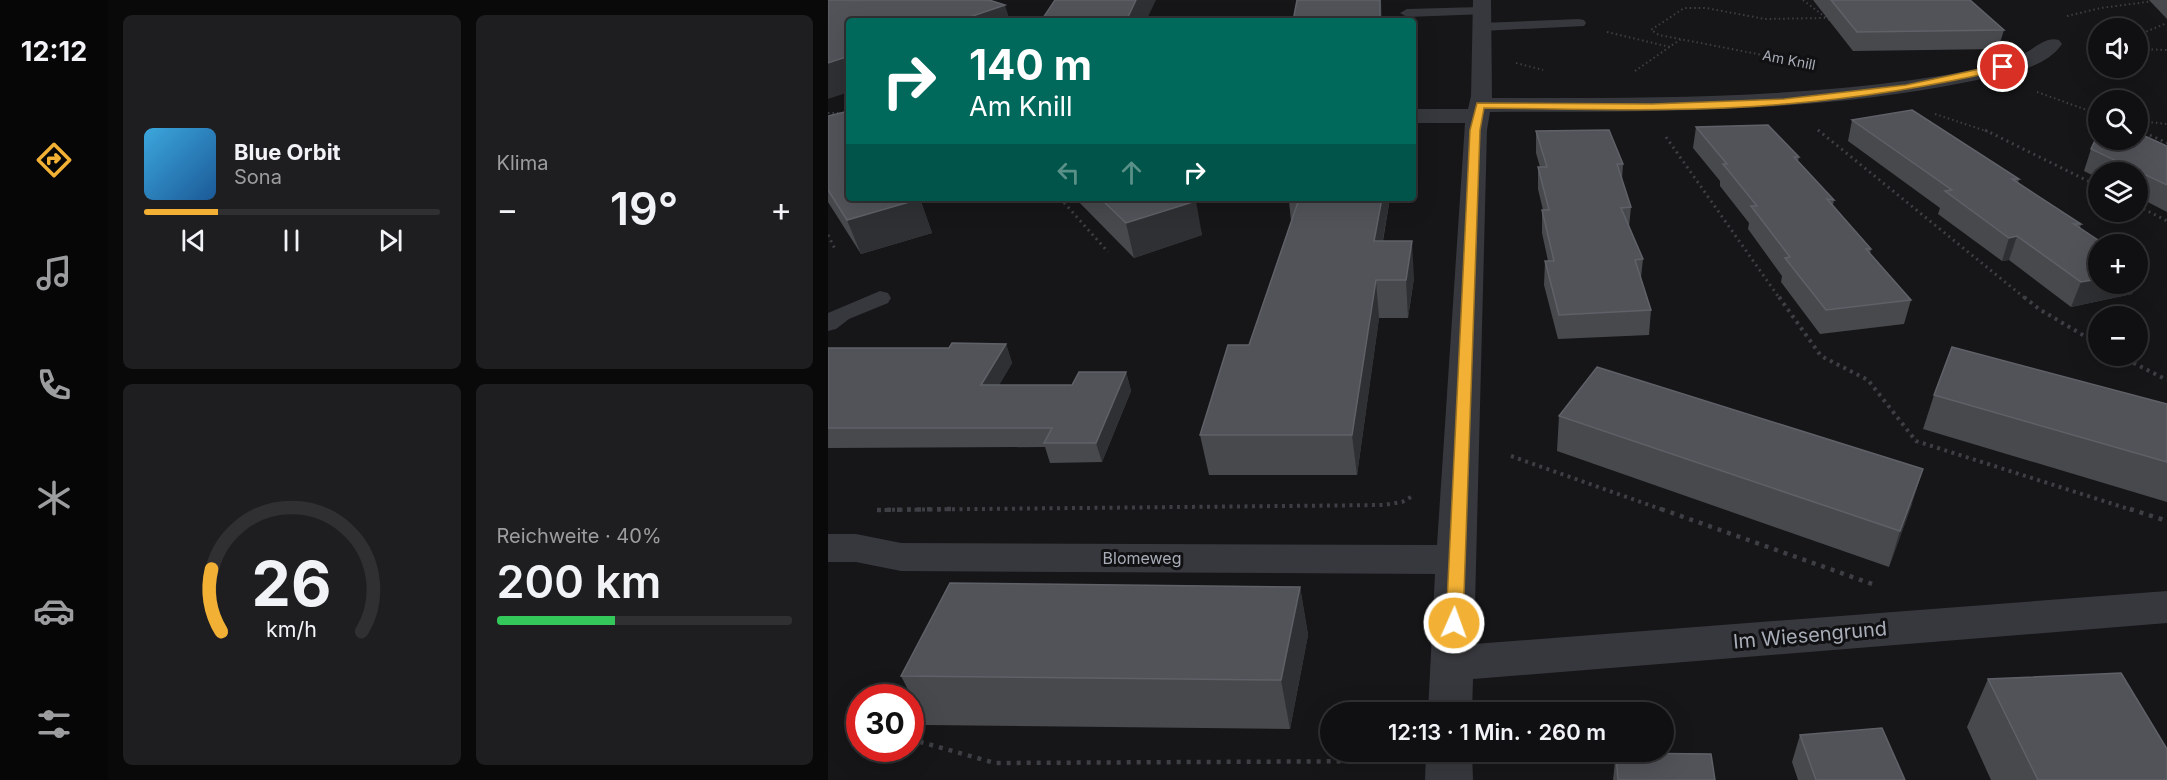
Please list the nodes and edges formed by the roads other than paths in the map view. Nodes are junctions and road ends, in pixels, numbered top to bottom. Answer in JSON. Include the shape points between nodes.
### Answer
{"nodes":[{"id":1,"x":1407,"y":13,"type":"dead end"},
{"id":2,"x":1481,"y":15,"type":"edge"},
{"id":3,"x":1573,"y":21,"type":"dead end"},
{"id":4,"x":2052,"y":44,"type":"dead end"},
{"id":5,"x":1479,"y":111,"type":"junction"},
{"id":6,"x":1416,"y":116,"type":"edge"},
{"id":7,"x":880,"y":298,"type":"dead end"},
{"id":8,"x":828,"y":324,"type":"edge"},
{"id":9,"x":828,"y":548,"type":"edge"},
{"id":10,"x":1457,"y":560,"type":"junction"},
{"id":11,"x":2167,"y":606,"type":"edge"},
{"id":12,"x":1452,"y":663,"type":"junction"},
{"id":13,"x":1450,"y":702,"type":"edge"},
{"id":14,"x":1449,"y":762,"type":"edge"},
{"id":15,"x":1449,"y":780,"type":"edge"}],
"edges":[{"from":1,"to":2,"type":"lane"},
{"from":2,"to":3,"type":"lane"},
{"from":2,"to":5,"type":"street"},
{"from":4,"to":5,"type":"street","via":[[2043,53],[1972,75],[1825,98]]},
{"from":5,"to":6,"type":"street"},
{"from":5,"to":10,"type":"street","via":[[1466,309]]},
{"from":7,"to":8,"type":"lane","via":[[841,314]]},
{"from":9,"to":10,"type":"street","name":"Blomeweg","via":[[856,548],[902,557]]},
{"from":10,"to":12,"type":"street"},
{"from":11,"to":12,"type":"street","name":"Im Wiesengrund"},
{"from":12,"to":13,"type":"street"},
{"from":14,"to":15,"type":"street"}]}
